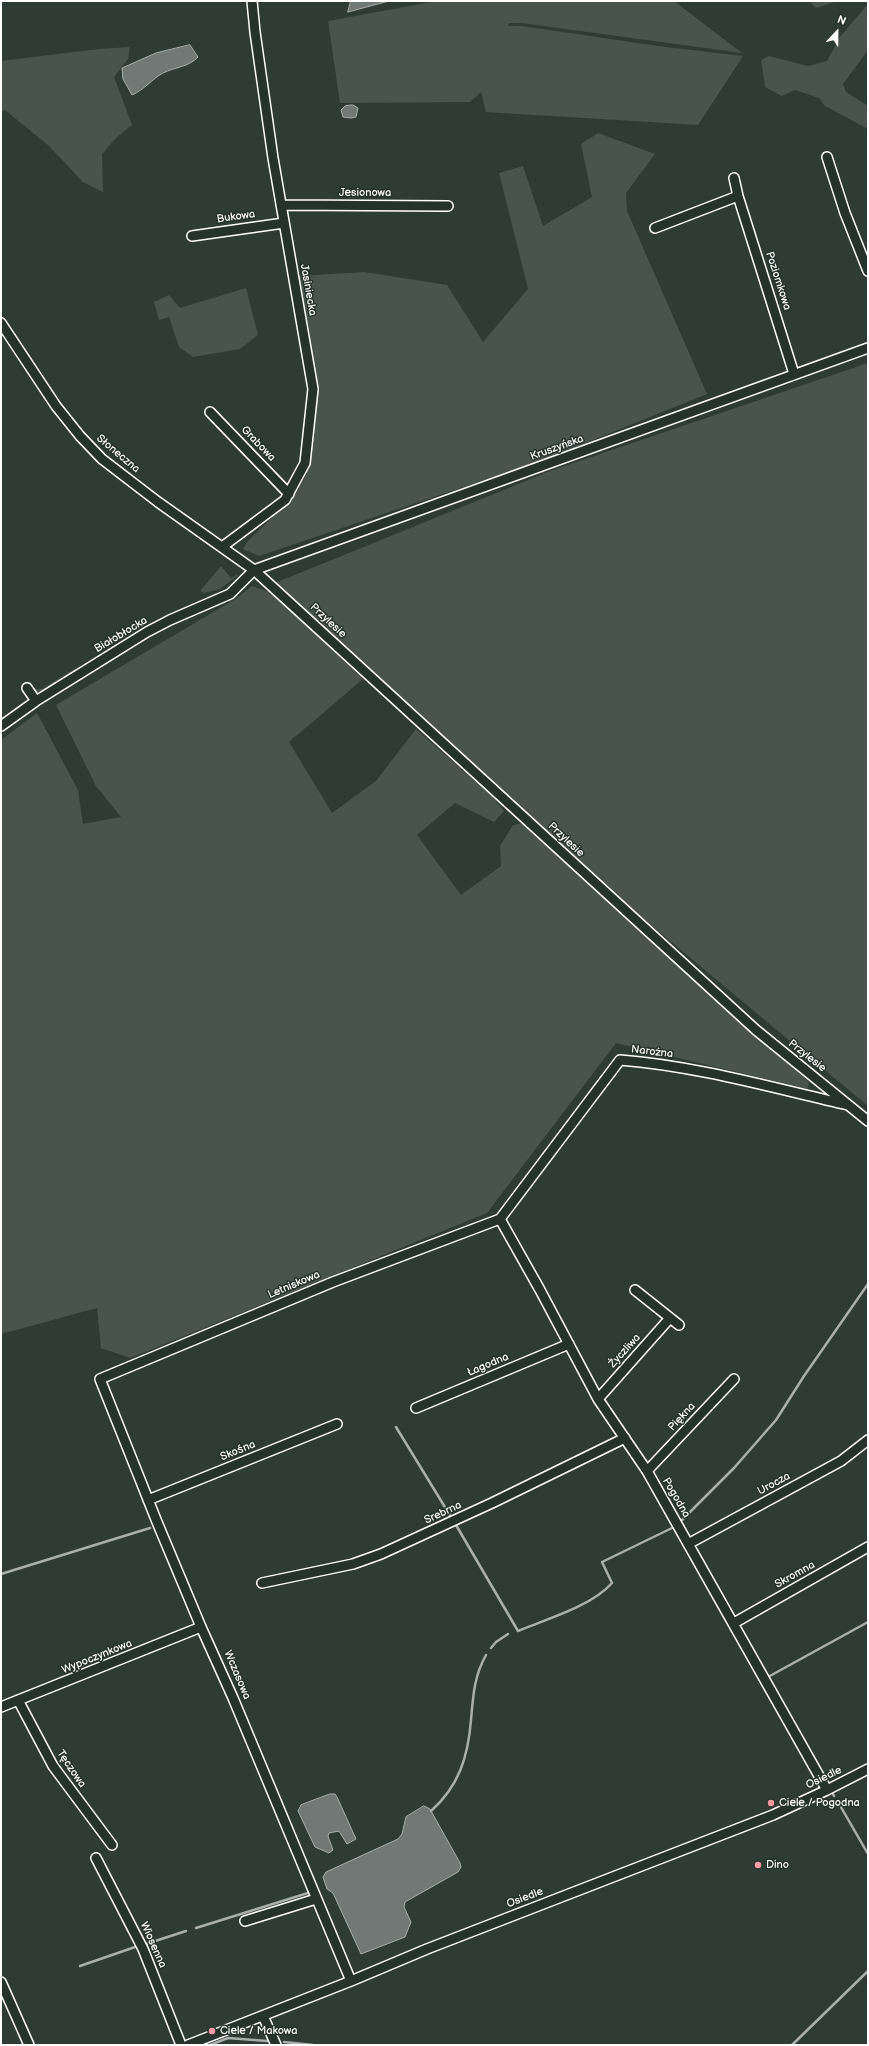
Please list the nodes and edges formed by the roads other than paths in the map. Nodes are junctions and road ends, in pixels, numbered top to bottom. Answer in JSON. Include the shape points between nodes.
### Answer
{"nodes":[{"id":1,"x":252,"y":1,"type":"edge"},
{"id":2,"x":827,"y":157,"type":"dead end"},
{"id":3,"x":734,"y":178,"type":"dead end"},
{"id":4,"x":738,"y":196,"type":"junction"},
{"id":5,"x":281,"y":205,"type":"junction"},
{"id":6,"x":448,"y":206,"type":"dead end"},
{"id":7,"x":284,"y":222,"type":"junction"},
{"id":8,"x":655,"y":228,"type":"dead end"},
{"id":9,"x":192,"y":236,"type":"dead end"},
{"id":10,"x":868,"y":271,"type":"edge"},
{"id":11,"x":1,"y":323,"type":"edge"},
{"id":12,"x":868,"y":348,"type":"edge"},
{"id":13,"x":794,"y":374,"type":"junction"},
{"id":14,"x":210,"y":412,"type":"dead end"},
{"id":15,"x":289,"y":494,"type":"junction"},
{"id":16,"x":222,"y":547,"type":"junction"},
{"id":17,"x":254,"y":570,"type":"junction"},
{"id":18,"x":27,"y":688,"type":"dead end"},
{"id":19,"x":36,"y":701,"type":"junction"},
{"id":20,"x":1,"y":726,"type":"edge"},
{"id":21,"x":851,"y":1106,"type":"junction"},
{"id":22,"x":868,"y":1121,"type":"edge"},
{"id":23,"x":500,"y":1219,"type":"junction"},
{"id":24,"x":635,"y":1290,"type":"dead end"},
{"id":25,"x":670,"y":1318,"type":"junction"},
{"id":26,"x":679,"y":1325,"type":"dead end"},
{"id":27,"x":570,"y":1344,"type":"junction"},
{"id":28,"x":734,"y":1378,"type":"dead end"},
{"id":29,"x":100,"y":1379,"type":"joint"},
{"id":30,"x":598,"y":1399,"type":"junction"},
{"id":31,"x":416,"y":1408,"type":"dead end"},
{"id":32,"x":337,"y":1424,"type":"dead end"},
{"id":33,"x":625,"y":1438,"type":"junction"},
{"id":34,"x":868,"y":1440,"type":"edge"},
{"id":35,"x":647,"y":1471,"type":"junction"},
{"id":36,"x":148,"y":1500,"type":"junction"},
{"id":37,"x":688,"y":1544,"type":"junction"},
{"id":38,"x":868,"y":1547,"type":"edge"},
{"id":39,"x":262,"y":1583,"type":"dead end"},
{"id":40,"x":734,"y":1623,"type":"junction"},
{"id":41,"x":201,"y":1627,"type":"junction"},
{"id":42,"x":18,"y":1700,"type":"junction"},
{"id":43,"x":1,"y":1707,"type":"edge"},
{"id":44,"x":868,"y":1770,"type":"edge"},
{"id":45,"x":828,"y":1790,"type":"junction"},
{"id":46,"x":112,"y":1845,"type":"dead end"},
{"id":47,"x":96,"y":1858,"type":"dead end"},
{"id":48,"x":316,"y":1899,"type":"junction"},
{"id":49,"x":245,"y":1921,"type":"dead end"},
{"id":50,"x":351,"y":1981,"type":"junction"},
{"id":51,"x":1,"y":1982,"type":"edge"},
{"id":52,"x":263,"y":2016,"type":"junction"},
{"id":53,"x":29,"y":2045,"type":"edge"},
{"id":54,"x":181,"y":2045,"type":"edge"},
{"id":55,"x":188,"y":2045,"type":"edge"},
{"id":56,"x":276,"y":2045,"type":"edge"}],
"edges":[{"from":1,"to":5,"type":"street","name":"Jasiniecka"},
{"from":2,"to":10,"type":"street","via":[[845,214]]},
{"from":3,"to":4,"type":"street","name":"Poziomkowa"},
{"from":4,"to":8,"type":"street"},
{"from":4,"to":13,"type":"street","name":"Poziomkowa"},
{"from":5,"to":6,"type":"street","name":"Jesionowa"},
{"from":5,"to":7,"type":"street","name":"Jasiniecka"},
{"from":7,"to":9,"type":"street","name":"Bukowa"},
{"from":7,"to":15,"type":"street","name":"Jasiniecka","via":[[313,389],[305,463]]},
{"from":11,"to":16,"type":"street","name":"Słoneczna","via":[[56,406],[91,448],[126,478]]},
{"from":12,"to":13,"type":"street","name":"Kruszyńska"},
{"from":13,"to":17,"type":"street","name":"Kruszyńska"},
{"from":14,"to":15,"type":"street","name":"Grabowa"},
{"from":15,"to":16,"type":"street","name":"Jasiniecka","via":[[285,500]]},
{"from":16,"to":17,"type":"street","name":"Słoneczna"},
{"from":17,"to":19,"type":"street","name":"Białobłocka","via":[[224,598],[147,632]]},
{"from":17,"to":21,"type":"street","name":"Przylesie","via":[[756,1030]]},
{"from":18,"to":19,"type":"street"},
{"from":19,"to":20,"type":"street","name":"Białobłocka"},
{"from":21,"to":22,"type":"street","name":"Przylesie"},
{"from":21,"to":23,"type":"street","name":"Narożna","via":[[713,1074],[620,1060]]},
{"from":23,"to":27,"type":"street","name":"Pogodna"},
{"from":23,"to":29,"type":"street","name":"Letniskowa","via":[[332,1282]]},
{"from":24,"to":25,"type":"street"},
{"from":25,"to":26,"type":"street"},
{"from":25,"to":30,"type":"street","name":"Życzliwa"},
{"from":27,"to":30,"type":"street","name":"Pogodna"},
{"from":27,"to":31,"type":"street","name":"Łagodna"},
{"from":28,"to":35,"type":"street","name":"Piękna"},
{"from":29,"to":36,"type":"street","name":"Wczasowa"},
{"from":30,"to":33,"type":"street","name":"Pogodna"},
{"from":32,"to":36,"type":"street","name":"Skośna"},
{"from":33,"to":35,"type":"street","name":"Pogodna"},
{"from":33,"to":39,"type":"street","name":"Srebrna","via":[[381,1554],[353,1564]]},
{"from":34,"to":37,"type":"street","name":"Urocza","via":[[840,1461]]},
{"from":35,"to":37,"type":"street","name":"Pogodna"},
{"from":36,"to":41,"type":"street","name":"Wczasowa"},
{"from":37,"to":40,"type":"street","name":"Pogodna"},
{"from":38,"to":40,"type":"street","name":"Skromna"},
{"from":40,"to":45,"type":"street","name":"Pogodna"},
{"from":41,"to":42,"type":"street","name":"Wypoczynkowa"},
{"from":41,"to":48,"type":"street","name":"Wczasowa"},
{"from":42,"to":43,"type":"street","name":"Wypoczynkowa"},
{"from":42,"to":46,"type":"street","name":"Tęczowa","via":[[52,1766]]},
{"from":44,"to":45,"type":"street","name":"Osiedle"},
{"from":45,"to":50,"type":"street","name":"Osiedle","via":[[773,1815]]},
{"from":47,"to":54,"type":"street","name":"Wiosenna","via":[[144,1949]]},
{"from":48,"to":49,"type":"street"},
{"from":48,"to":50,"type":"street","name":"Wczasowa"},
{"from":50,"to":52,"type":"street","name":"Osiedle"},
{"from":51,"to":53,"type":"street"},
{"from":52,"to":55,"type":"street","name":"Osiedle"},
{"from":52,"to":56,"type":"street"}]}
